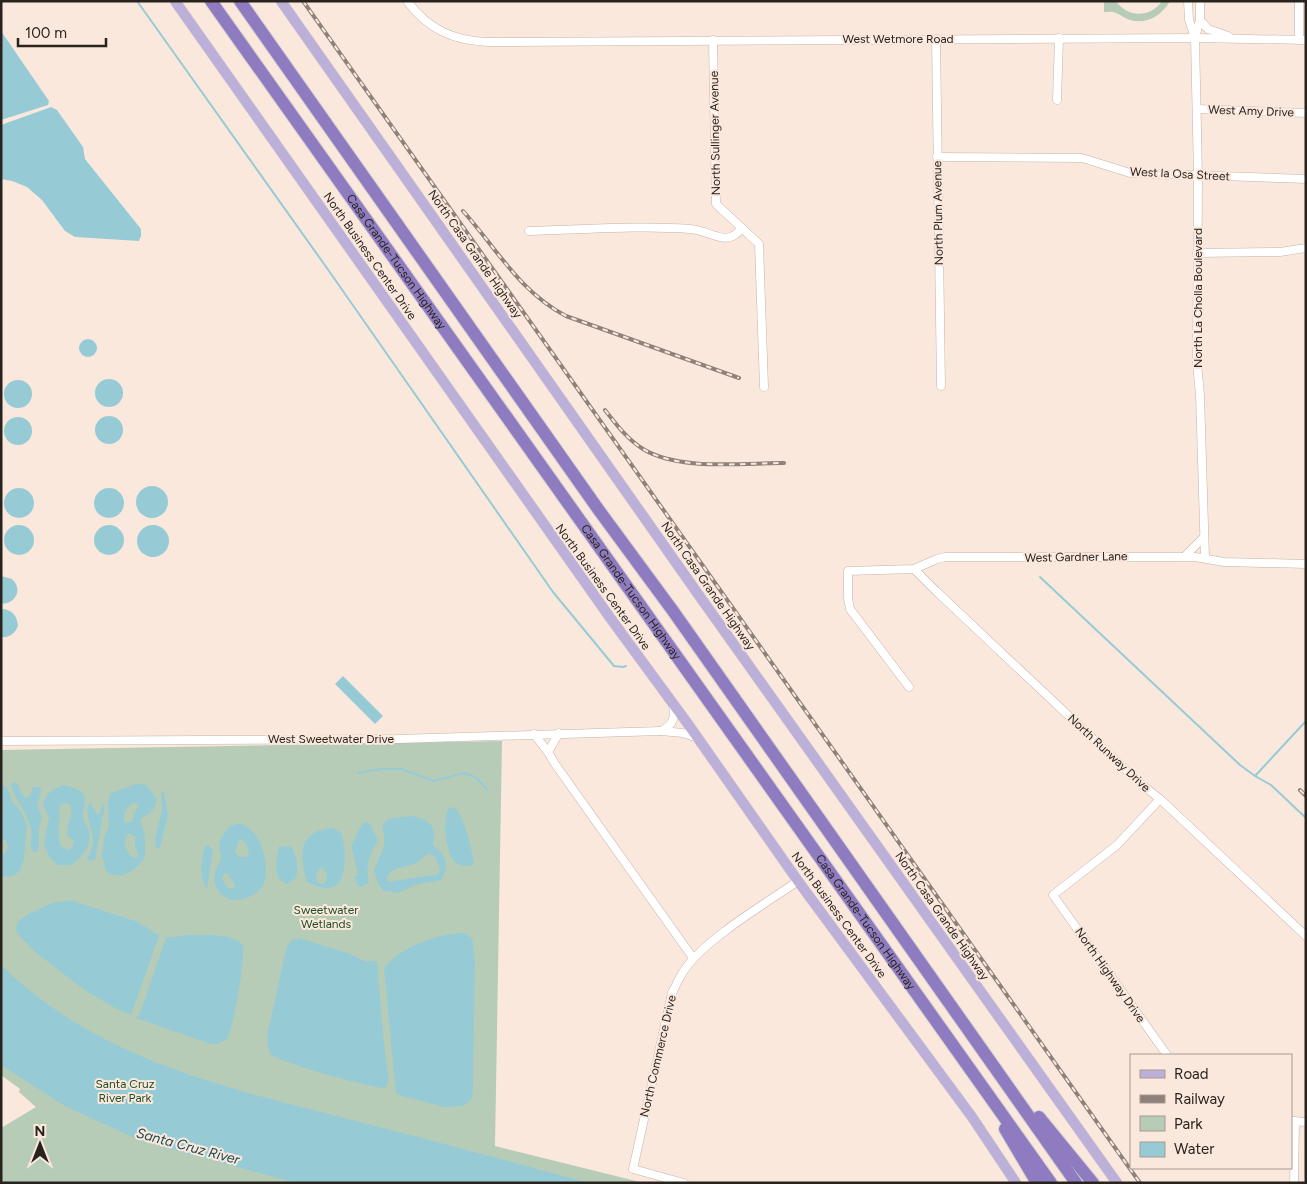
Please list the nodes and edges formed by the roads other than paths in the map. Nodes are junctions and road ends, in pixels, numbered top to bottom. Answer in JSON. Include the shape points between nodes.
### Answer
{"nodes":[{"id":1,"x":175,"y":1,"type":"edge"},
{"id":2,"x":211,"y":1,"type":"edge"},
{"id":3,"x":240,"y":1,"type":"edge"},
{"id":4,"x":281,"y":1,"type":"edge"},
{"id":5,"x":407,"y":1,"type":"edge"},
{"id":6,"x":1188,"y":1,"type":"edge"},
{"id":7,"x":1200,"y":1,"type":"edge"},
{"id":8,"x":1298,"y":1,"type":"edge"},
{"id":9,"x":1200,"y":20,"type":"junction"},
{"id":10,"x":1059,"y":38,"type":"junction"},
{"id":11,"x":1195,"y":38,"type":"junction"},
{"id":12,"x":1234,"y":38,"type":"junction"},
{"id":13,"x":936,"y":39,"type":"junction"},
{"id":14,"x":713,"y":40,"type":"junction"},
{"id":15,"x":1302,"y":40,"type":"edge"},
{"id":16,"x":1057,"y":100,"type":"dead end"},
{"id":17,"x":1197,"y":109,"type":"junction"},
{"id":18,"x":1306,"y":112,"type":"edge"},
{"id":19,"x":937,"y":157,"type":"junction"},
{"id":20,"x":1198,"y":176,"type":"junction"},
{"id":21,"x":1306,"y":179,"type":"edge"},
{"id":22,"x":742,"y":228,"type":"junction"},
{"id":23,"x":529,"y":231,"type":"dead end"},
{"id":24,"x":1306,"y":248,"type":"edge"},
{"id":25,"x":1197,"y":253,"type":"junction"},
{"id":26,"x":941,"y":386,"type":"dead end"},
{"id":27,"x":764,"y":387,"type":"dead end"},
{"id":28,"x":1204,"y":537,"type":"junction"},
{"id":29,"x":1184,"y":557,"type":"junction"},
{"id":30,"x":1205,"y":558,"type":"junction"},
{"id":31,"x":1306,"y":564,"type":"edge"},
{"id":32,"x":914,"y":569,"type":"junction"},
{"id":33,"x":909,"y":688,"type":"dead end"},
{"id":34,"x":674,"y":705,"type":"junction"},
{"id":35,"x":661,"y":731,"type":"junction"},
{"id":36,"x":534,"y":734,"type":"junction"},
{"id":37,"x":559,"y":734,"type":"junction"},
{"id":38,"x":698,"y":738,"type":"junction"},
{"id":39,"x":1,"y":741,"type":"edge"},
{"id":40,"x":548,"y":752,"type":"junction"},
{"id":41,"x":1160,"y":800,"type":"junction"},
{"id":42,"x":798,"y":881,"type":"junction"},
{"id":43,"x":1306,"y":936,"type":"edge"},
{"id":44,"x":694,"y":958,"type":"junction"},
{"id":45,"x":982,"y":1049,"type":"junction"},
{"id":46,"x":1166,"y":1054,"type":"edge"},
{"id":47,"x":969,"y":1067,"type":"junction"},
{"id":48,"x":1293,"y":1121,"type":"edge"},
{"id":49,"x":1306,"y":1122,"type":"edge"},
{"id":50,"x":684,"y":1183,"type":"edge"},
{"id":51,"x":1016,"y":1183,"type":"edge"},
{"id":52,"x":1037,"y":1183,"type":"edge"},
{"id":53,"x":1052,"y":1183,"type":"edge"},
{"id":54,"x":1076,"y":1183,"type":"edge"},
{"id":55,"x":1094,"y":1183,"type":"edge"},
{"id":56,"x":1117,"y":1183,"type":"edge"},
{"id":57,"x":1294,"y":1183,"type":"edge"}],
"edges":[{"from":1,"to":34,"type":"main road","name":"North Business Center Drive"},
{"from":2,"to":47,"type":"highway","name":"Casa Grande-Tucson Highway"},
{"from":3,"to":45,"type":"highway","name":"Casa Grande-Tucson Highway"},
{"from":4,"to":56,"type":"main road","name":"North Casa Grande Highway"},
{"from":5,"to":14,"type":"street","name":"West Wetmore Road","via":[[428,23],[470,41]]},
{"from":6,"to":11,"type":"street","name":"North La Cholla Boulevard","via":[[1189,20]]},
{"from":7,"to":9,"type":"street","name":"North La Cholla Boulevard"},
{"from":8,"to":15,"type":"street"},
{"from":9,"to":11,"type":"street","name":"North La Cholla Boulevard"},
{"from":9,"to":12,"type":"street","via":[[1208,29]]},
{"from":10,"to":11,"type":"street","name":"West Wetmore Road"},
{"from":10,"to":13,"type":"street","name":"West Wetmore Road"},
{"from":10,"to":16,"type":"street"},
{"from":11,"to":12,"type":"street","name":"West Wetmore Road"},
{"from":11,"to":17,"type":"street","name":"North La Cholla Boulevard"},
{"from":12,"to":15,"type":"street","name":"West Wetmore Road"},
{"from":13,"to":14,"type":"street","name":"West Wetmore Road"},
{"from":13,"to":19,"type":"street","name":"North Plum Avenue"},
{"from":14,"to":22,"type":"street","name":"North Sullinger Avenue","via":[[716,204]]},
{"from":17,"to":18,"type":"street","name":"West Amy Drive"},
{"from":17,"to":20,"type":"street","name":"North La Cholla Boulevard"},
{"from":19,"to":20,"type":"street","name":"West la Osa Street","via":[[1082,158],[1130,173]]},
{"from":19,"to":26,"type":"street","name":"North Plum Avenue"},
{"from":20,"to":21,"type":"street","name":"West la Osa Street"},
{"from":20,"to":25,"type":"street","name":"North La Cholla Boulevard"},
{"from":22,"to":23,"type":"street","via":[[736,236],[728,238],[704,230],[668,227]]},
{"from":22,"to":27,"type":"street","name":"North Sullinger Avenue","via":[[759,244]]},
{"from":24,"to":25,"type":"street","via":[[1280,252]]},
{"from":25,"to":28,"type":"street","name":"North La Cholla Boulevard","via":[[1197,364]]},
{"from":28,"to":29,"type":"street"},
{"from":28,"to":30,"type":"street","name":"North La Cholla Boulevard"},
{"from":29,"to":30,"type":"street","name":"West Gardner Lane"},
{"from":29,"to":32,"type":"street","name":"West Gardner Lane","via":[[945,557]]},
{"from":30,"to":31,"type":"street","name":"West Gardner Lane","via":[[1224,562]]},
{"from":32,"to":33,"type":"street","name":"West Gardner Lane","via":[[848,570],[850,610]]},
{"from":32,"to":41,"type":"street","name":"North Runway Drive"},
{"from":34,"to":35,"type":"street","via":[[672,721]]},
{"from":34,"to":38,"type":"main road","name":"North Business Center Drive"},
{"from":35,"to":37,"type":"street","name":"West Sweetwater Drive"},
{"from":35,"to":38,"type":"street","name":"West Sweetwater Drive"},
{"from":36,"to":37,"type":"street","name":"West Sweetwater Drive"},
{"from":36,"to":39,"type":"street","name":"West Sweetwater Drive","via":[[389,739]]},
{"from":36,"to":40,"type":"street"},
{"from":37,"to":40,"type":"street"},
{"from":38,"to":42,"type":"main road","name":"North Business Center Drive"},
{"from":40,"to":44,"type":"street"},
{"from":41,"to":43,"type":"street","name":"North Runway Drive"},
{"from":41,"to":46,"type":"street","name":"North Highway Drive","via":[[1117,845],[1054,895]]},
{"from":42,"to":44,"type":"street","name":"North Commerce Drive","via":[[724,932]]},
{"from":42,"to":51,"type":"main road","name":"North Business Center Drive","via":[[972,1117]]},
{"from":44,"to":50,"type":"street","name":"North Commerce Drive","via":[[684,969],[668,1005],[634,1169]]},
{"from":45,"to":54,"type":"highway","name":"Casa Grande-Tucson Highway"},
{"from":45,"to":55,"type":"highway"},
{"from":47,"to":52,"type":"highway"},
{"from":47,"to":53,"type":"highway","name":"Casa Grande-Tucson Highway"},
{"from":48,"to":49,"type":"street"},
{"from":48,"to":57,"type":"street"}]}
